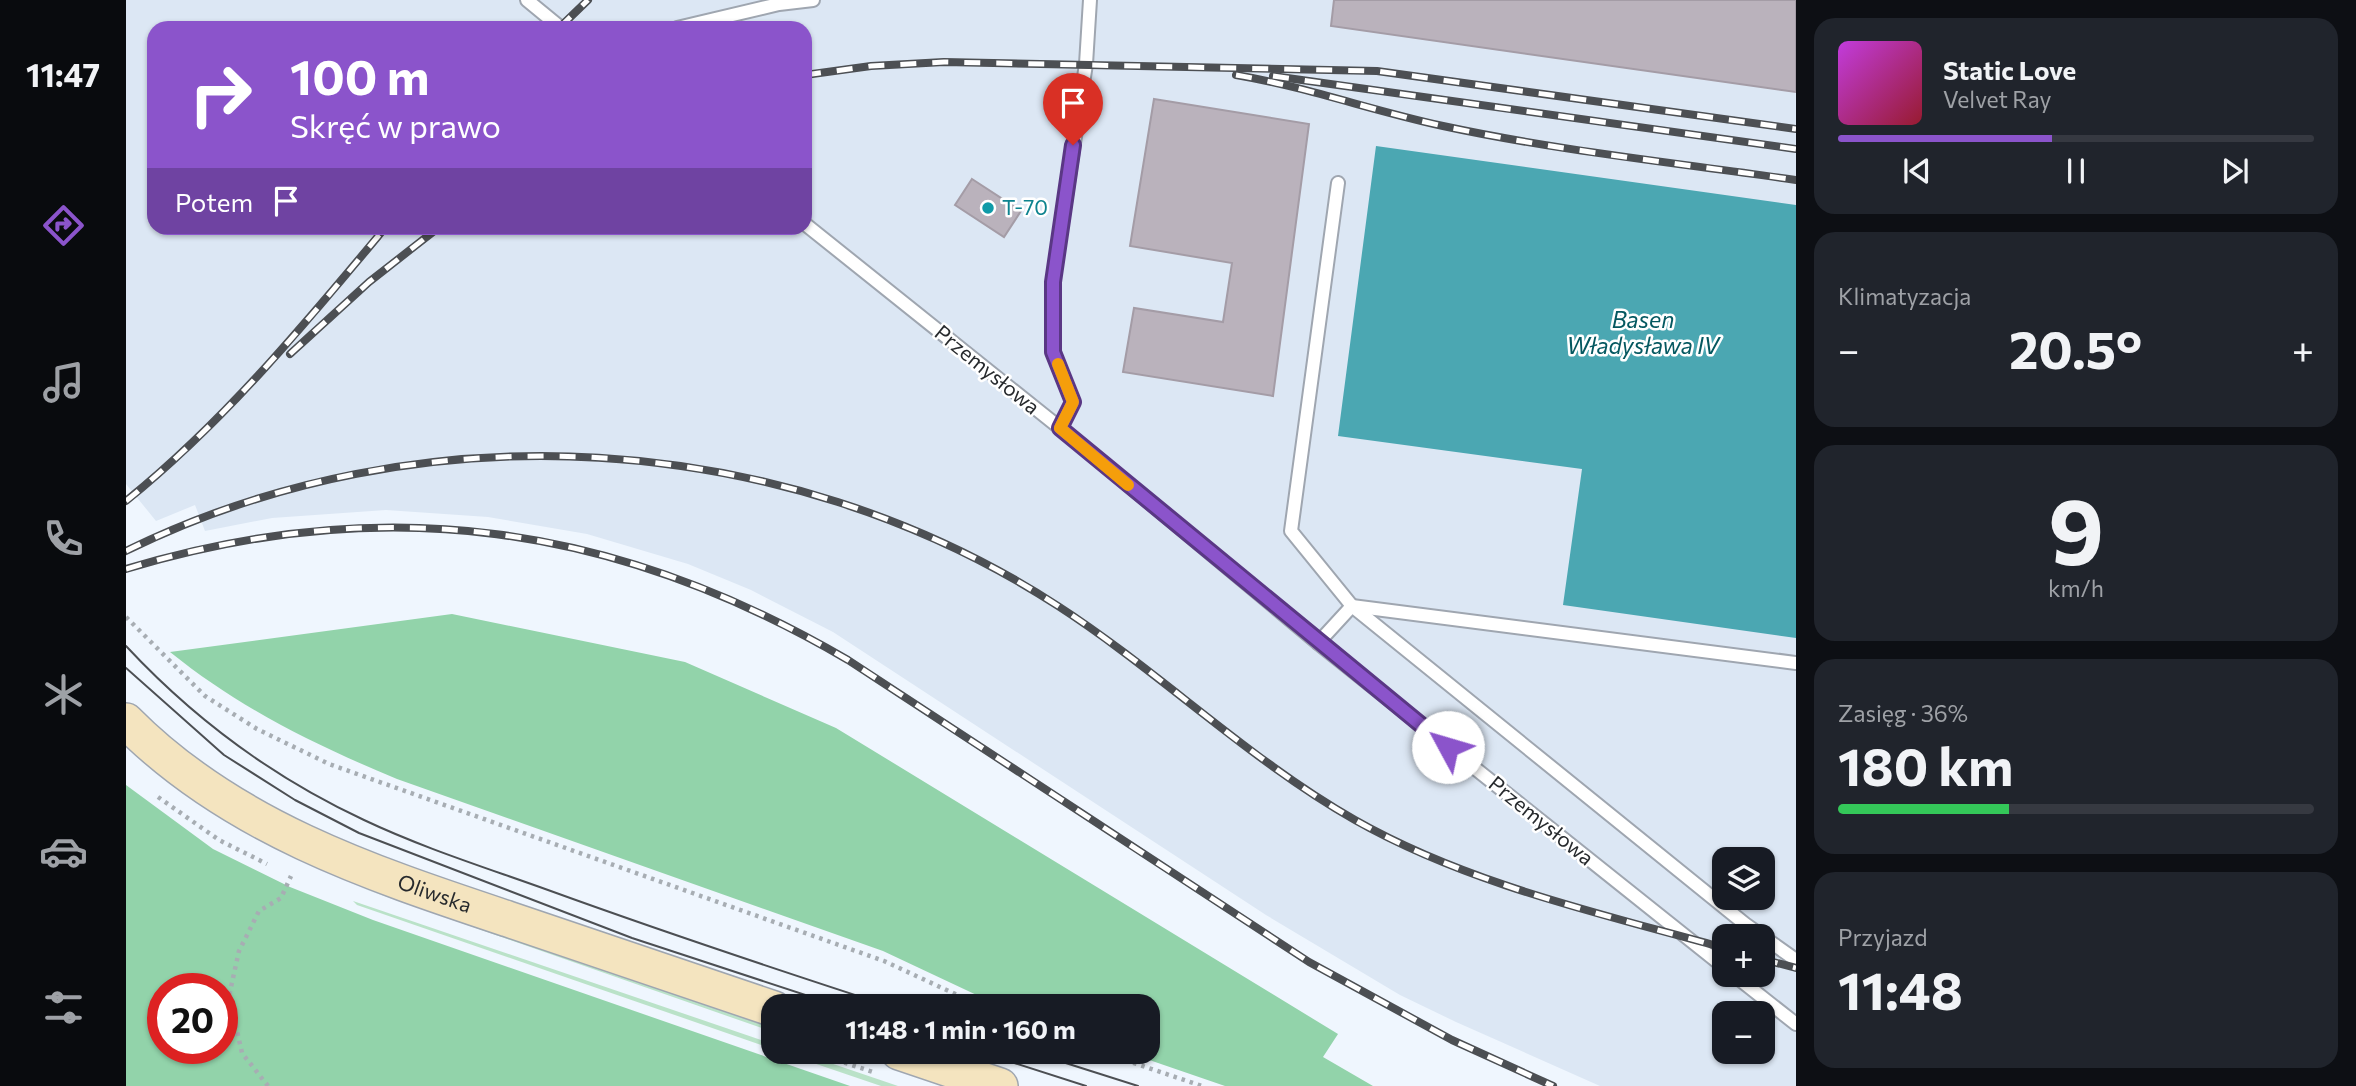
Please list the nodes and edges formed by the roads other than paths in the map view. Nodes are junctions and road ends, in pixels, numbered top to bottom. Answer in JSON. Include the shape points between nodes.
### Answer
{"nodes":[{"id":1,"x":527,"y":0,"type":"edge"},
{"id":2,"x":813,"y":0,"type":"edge"},
{"id":3,"x":1090,"y":0,"type":"edge"},
{"id":4,"x":552,"y":21,"type":"edge"},
{"id":5,"x":707,"y":21,"type":"edge"},
{"id":6,"x":1338,"y":183,"type":"dead end"},
{"id":7,"x":812,"y":230,"type":"edge"},
{"id":8,"x":1060,"y":428,"type":"junction"},
{"id":9,"x":1352,"y":606,"type":"junction"},
{"id":10,"x":1318,"y":643,"type":"junction"},
{"id":11,"x":1796,"y":663,"type":"edge"},
{"id":12,"x":126,"y":721,"type":"edge"},
{"id":13,"x":1712,"y":957,"type":"edge"},
{"id":14,"x":1796,"y":960,"type":"edge"},
{"id":15,"x":1749,"y":987,"type":"edge"},
{"id":16,"x":761,"y":1005,"type":"edge"},
{"id":17,"x":1796,"y":1024,"type":"edge"},
{"id":18,"x":893,"y":1064,"type":"edge"},
{"id":19,"x":1000,"y":1086,"type":"edge"}],
"edges":[{"from":1,"to":4,"type":"lane"},
{"from":2,"to":5,"type":"lane"},
{"from":3,"to":8,"type":"lane","via":[[1086,64],[1053,282],[1053,352],[1073,402]]},
{"from":6,"to":9,"type":"lane","via":[[1291,531]]},
{"from":7,"to":8,"type":"lane","name":"Przemysłowa"},
{"from":8,"to":10,"type":"lane","name":"Przemysłowa"},
{"from":9,"to":10,"type":"lane"},
{"from":9,"to":11,"type":"lane"},
{"from":9,"to":14,"type":"lane","via":[[1745,924]]},
{"from":10,"to":13,"type":"lane","name":"Przemysłowa"},
{"from":12,"to":16,"type":"street","name":"Oliwska","via":[[177,767],[237,809],[337,859]]},
{"from":15,"to":17,"type":"lane"},
{"from":18,"to":19,"type":"street"}]}
